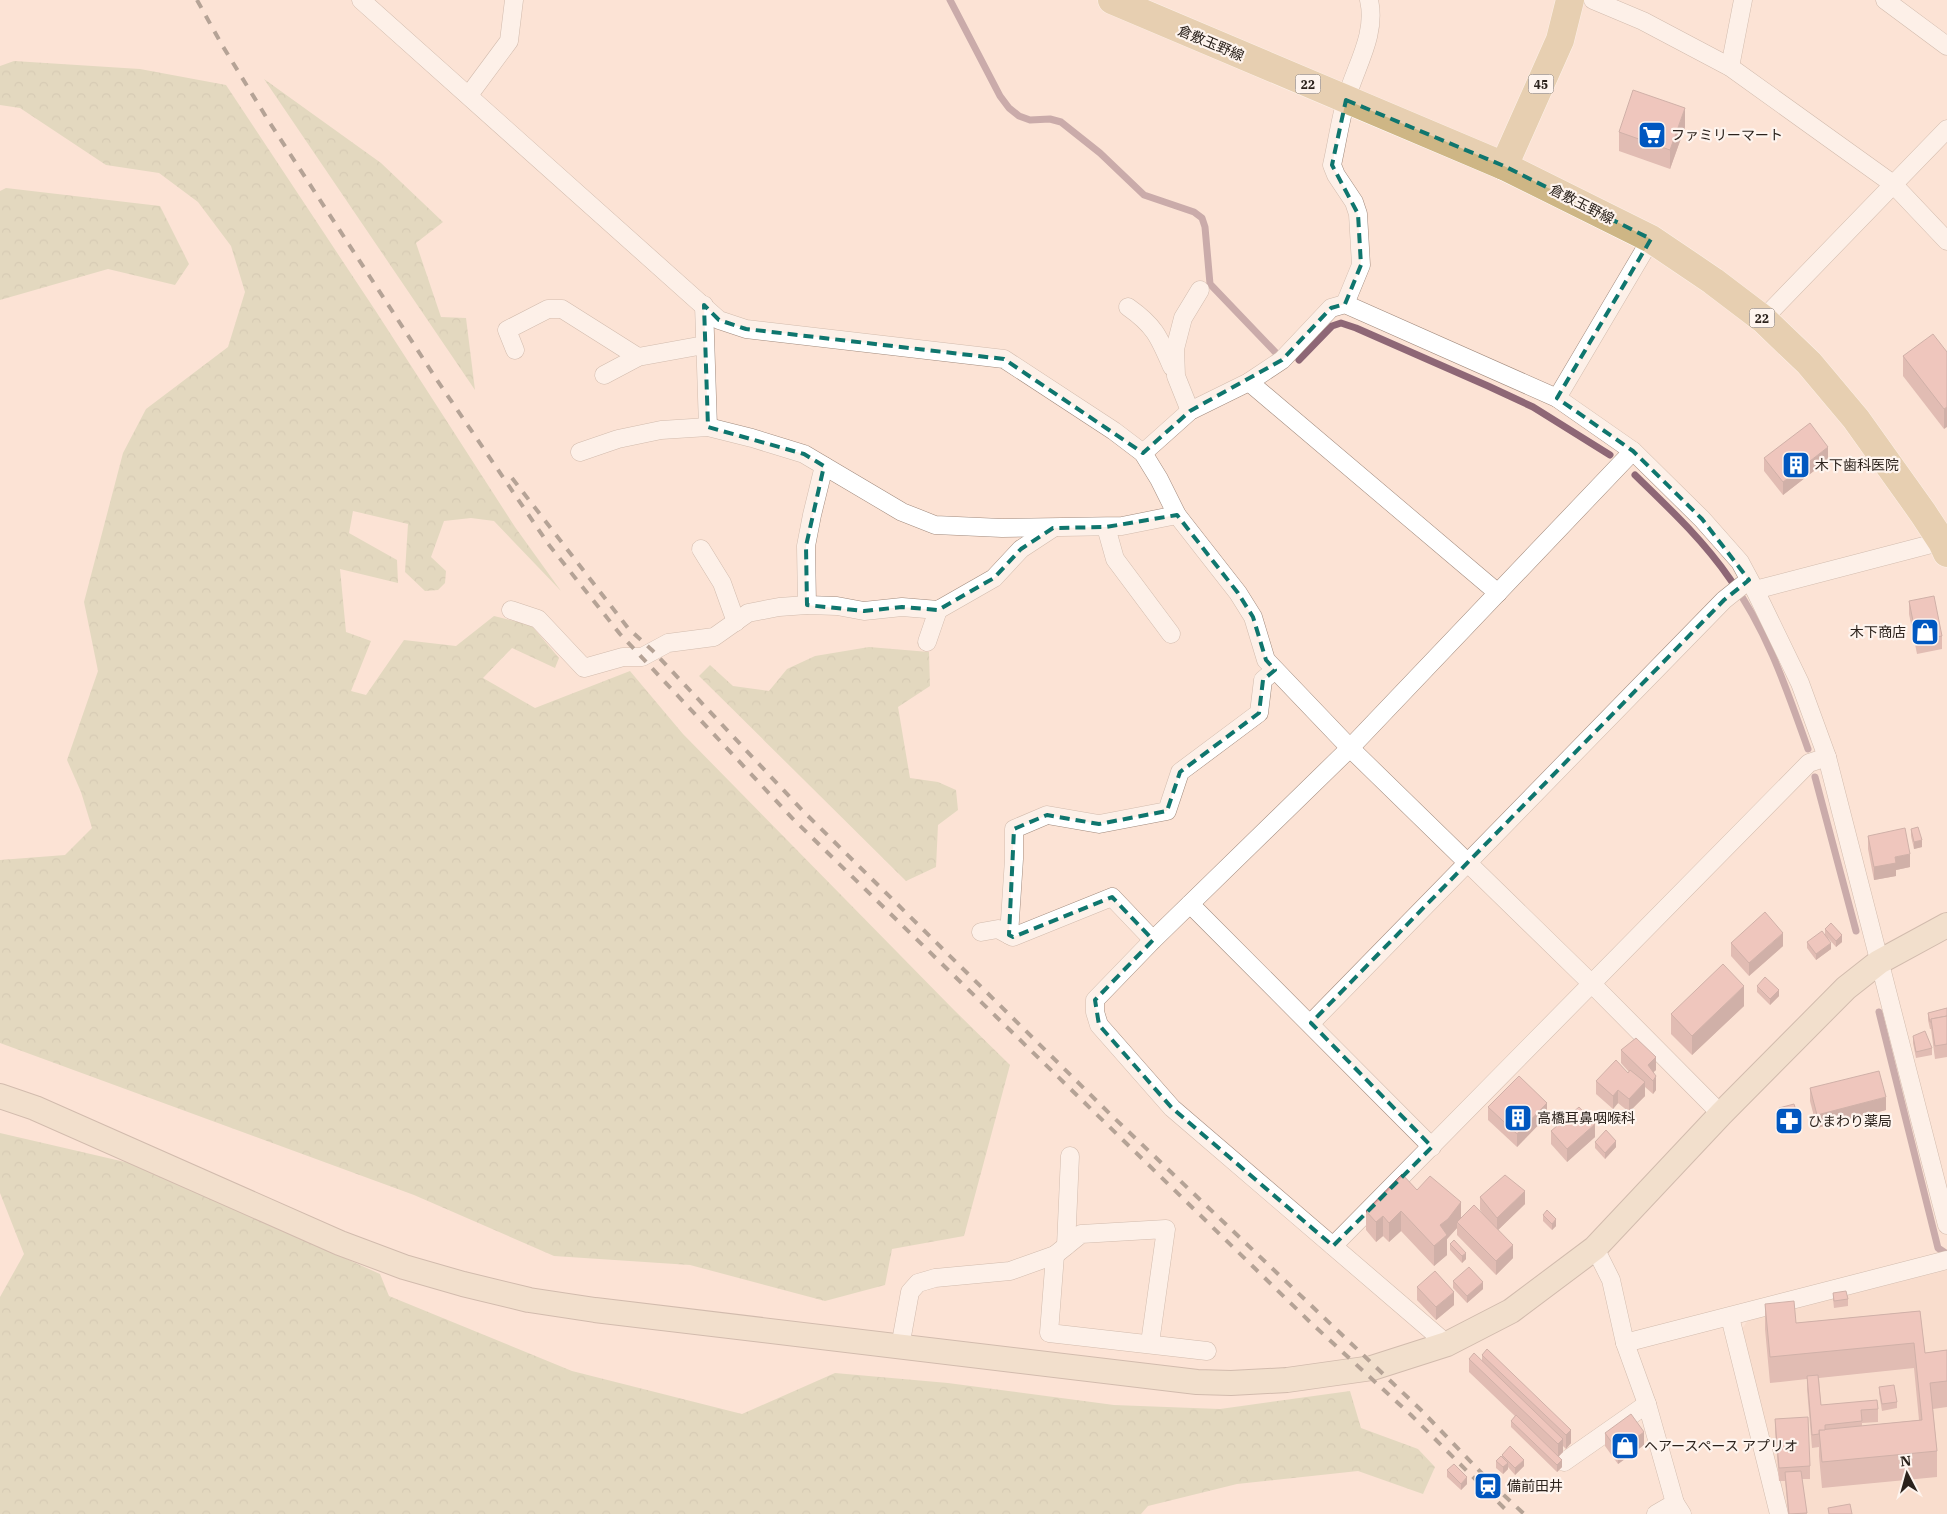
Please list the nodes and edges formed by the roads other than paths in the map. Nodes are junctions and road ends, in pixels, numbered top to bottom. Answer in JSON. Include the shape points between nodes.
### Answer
{"nodes":[{"id":1,"x":361,"y":0,"type":"edge"},
{"id":2,"x":514,"y":0,"type":"edge"},
{"id":3,"x":1112,"y":0,"type":"edge"},
{"id":4,"x":1369,"y":0,"type":"edge"},
{"id":5,"x":1570,"y":0,"type":"edge"},
{"id":6,"x":1593,"y":0,"type":"edge"},
{"id":7,"x":1742,"y":0,"type":"edge"},
{"id":8,"x":1885,"y":0,"type":"edge"},
{"id":9,"x":1947,"y":46,"type":"edge"},
{"id":10,"x":1730,"y":67,"type":"junction"},
{"id":11,"x":469,"y":95,"type":"junction"},
{"id":12,"x":1346,"y":100,"type":"junction"},
{"id":13,"x":1947,"y":129,"type":"edge"},
{"id":14,"x":1504,"y":166,"type":"junction"},
{"id":15,"x":1893,"y":184,"type":"junction"},
{"id":16,"x":1651,"y":238,"type":"junction"},
{"id":17,"x":1947,"y":241,"type":"edge"},
{"id":18,"x":1200,"y":290,"type":"dead end"},
{"id":19,"x":1345,"y":304,"type":"junction"},
{"id":20,"x":704,"y":305,"type":"junction"},
{"id":21,"x":1128,"y":307,"type":"dead end"},
{"id":22,"x":1763,"y":319,"type":"junction"},
{"id":23,"x":704,"y":346,"type":"junction"},
{"id":24,"x":515,"y":350,"type":"dead end"},
{"id":25,"x":638,"y":357,"type":"junction"},
{"id":26,"x":604,"y":375,"type":"dead end"},
{"id":27,"x":1176,"y":376,"type":"junction"},
{"id":28,"x":1249,"y":382,"type":"junction"},
{"id":29,"x":1558,"y":398,"type":"junction"},
{"id":30,"x":1190,"y":411,"type":"junction"},
{"id":31,"x":708,"y":427,"type":"junction"},
{"id":32,"x":1633,"y":451,"type":"junction"},
{"id":33,"x":580,"y":452,"type":"dead end"},
{"id":34,"x":1143,"y":453,"type":"junction"},
{"id":35,"x":824,"y":466,"type":"junction"},
{"id":36,"x":1177,"y":515,"type":"junction"},
{"id":37,"x":1106,"y":527,"type":"junction"},
{"id":38,"x":1053,"y":528,"type":"junction"},
{"id":39,"x":1945,"y":545,"type":"edge"},
{"id":40,"x":701,"y":549,"type":"dead end"},
{"id":41,"x":1752,"y":585,"type":"junction"},
{"id":42,"x":1498,"y":593,"type":"junction"},
{"id":43,"x":807,"y":606,"type":"junction"},
{"id":44,"x":511,"y":610,"type":"dead end"},
{"id":45,"x":938,"y":610,"type":"junction"},
{"id":46,"x":736,"y":622,"type":"junction"},
{"id":47,"x":1171,"y":634,"type":"dead end"},
{"id":48,"x":927,"y":642,"type":"dead end"},
{"id":49,"x":1275,"y":670,"type":"junction"},
{"id":50,"x":1350,"y":748,"type":"junction"},
{"id":51,"x":1827,"y":757,"type":"junction"},
{"id":52,"x":1467,"y":862,"type":"junction"},
{"id":53,"x":1190,"y":904,"type":"junction"},
{"id":54,"x":1947,"y":925,"type":"edge"},
{"id":55,"x":980,"y":932,"type":"dead end"},
{"id":56,"x":1009,"y":935,"type":"junction"},
{"id":57,"x":1153,"y":940,"type":"junction"},
{"id":58,"x":1879,"y":962,"type":"junction"},
{"id":59,"x":1591,"y":983,"type":"junction"},
{"id":60,"x":1311,"y":1024,"type":"junction"},
{"id":61,"x":0,"y":1096,"type":"edge"},
{"id":62,"x":1721,"y":1114,"type":"junction"},
{"id":63,"x":1432,"y":1147,"type":"junction"},
{"id":64,"x":1070,"y":1156,"type":"dead end"},
{"id":65,"x":1947,"y":1225,"type":"edge"},
{"id":66,"x":1333,"y":1246,"type":"junction"},
{"id":67,"x":1595,"y":1248,"type":"junction"},
{"id":68,"x":1061,"y":1250,"type":"junction"},
{"id":69,"x":1945,"y":1261,"type":"edge"},
{"id":70,"x":1730,"y":1317,"type":"junction"},
{"id":71,"x":1150,"y":1343,"type":"junction"},
{"id":72,"x":1625,"y":1343,"type":"junction"},
{"id":73,"x":1447,"y":1344,"type":"junction"},
{"id":74,"x":900,"y":1347,"type":"junction"},
{"id":75,"x":1207,"y":1351,"type":"dead end"},
{"id":76,"x":1647,"y":1404,"type":"junction"},
{"id":77,"x":1564,"y":1462,"type":"edge"},
{"id":78,"x":1679,"y":1508,"type":"edge"},
{"id":79,"x":1656,"y":1514,"type":"edge"},
{"id":80,"x":1780,"y":1514,"type":"edge"}],
"edges":[{"from":1,"to":11,"type":"street"},
{"from":2,"to":11,"type":"street","via":[[509,41]]},
{"from":3,"to":12,"type":"main road","name":"倉敷玉野線","number":"22"},
{"from":4,"to":12,"type":"street","via":[[1372,12],[1370,31]]},
{"from":5,"to":14,"type":"main road","number":"45","via":[[1560,40]]},
{"from":6,"to":10,"type":"street","via":[[1643,21]]},
{"from":7,"to":10,"type":"street"},
{"from":8,"to":9,"type":"street"},
{"from":10,"to":15,"type":"street"},
{"from":11,"to":20,"type":"street"},
{"from":12,"to":14,"type":"main road","name":"倉敷玉野線","number":"22"},
{"from":12,"to":19,"type":"street","via":[[1332,165],[1358,214],[1361,265]]},
{"from":13,"to":15,"type":"street"},
{"from":14,"to":16,"type":"main road","name":"倉敷玉野線","number":"22"},
{"from":15,"to":17,"type":"street"},
{"from":15,"to":22,"type":"street"},
{"from":16,"to":22,"type":"main road","name":"倉敷玉野線","number":"22"},
{"from":16,"to":29,"type":"street"},
{"from":18,"to":27,"type":"street","via":[[1183,318],[1175,349]]},
{"from":19,"to":28,"type":"street","via":[[1331,308],[1282,360]]},
{"from":19,"to":29,"type":"street"},
{"from":20,"to":23,"type":"street"},
{"from":20,"to":34,"type":"street","via":[[719,320],[746,329],[1004,359],[1114,430]]},
{"from":21,"to":27,"type":"street","via":[[1146,319],[1159,336]]},
{"from":22,"to":39,"type":"main road","name":"倉敷玉野線","number":"22","via":[[1809,363],[1856,419]]},
{"from":23,"to":25,"type":"street"},
{"from":23,"to":31,"type":"street"},
{"from":24,"to":25,"type":"street","via":[[507,330],[548,309],[562,309]]},
{"from":25,"to":26,"type":"street"},
{"from":27,"to":30,"type":"street"},
{"from":28,"to":30,"type":"street"},
{"from":28,"to":42,"type":"street"},
{"from":29,"to":32,"type":"street"},
{"from":30,"to":34,"type":"street"},
{"from":31,"to":33,"type":"street","via":[[661,430]]},
{"from":31,"to":35,"type":"street","via":[[804,454]]},
{"from":32,"to":41,"type":"street","via":[[1702,519],[1740,562]]},
{"from":32,"to":42,"type":"street"},
{"from":34,"to":36,"type":"street"},
{"from":35,"to":38,"type":"street","via":[[902,512],[935,525]]},
{"from":35,"to":43,"type":"street","via":[[806,546]]},
{"from":36,"to":37,"type":"street"},
{"from":36,"to":49,"type":"street","via":[[1238,593],[1253,617],[1266,660]]},
{"from":37,"to":38,"type":"street"},
{"from":37,"to":47,"type":"street","via":[[1115,559]]},
{"from":38,"to":45,"type":"street","via":[[1021,549],[994,578]]},
{"from":39,"to":41,"type":"street"},
{"from":40,"to":46,"type":"street","via":[[722,583]]},
{"from":41,"to":51,"type":"street","via":[[1800,683]]},
{"from":41,"to":52,"type":"street","via":[[1724,600]]},
{"from":42,"to":50,"type":"street"},
{"from":43,"to":45,"type":"street","via":[[837,606],[864,611],[902,607]]},
{"from":43,"to":46,"type":"street","via":[[779,607],[748,614]]},
{"from":44,"to":46,"type":"street","via":[[538,619],[584,668],[623,657],[642,658],[668,642],[714,637]]},
{"from":45,"to":48,"type":"street"},
{"from":49,"to":50,"type":"street"},
{"from":49,"to":56,"type":"street","via":[[1263,680],[1259,713],[1180,772],[1168,811],[1099,824],[1047,815],[1014,829]]},
{"from":50,"to":52,"type":"street"},
{"from":50,"to":53,"type":"street"},
{"from":51,"to":58,"type":"street"},
{"from":51,"to":59,"type":"street","via":[[1809,763]]},
{"from":52,"to":59,"type":"street"},
{"from":52,"to":60,"type":"street"},
{"from":53,"to":57,"type":"street"},
{"from":53,"to":60,"type":"street"},
{"from":54,"to":58,"type":"street"},
{"from":55,"to":56,"type":"street","via":[[998,929]]},
{"from":56,"to":57,"type":"street","via":[[1013,937],[1112,897]]},
{"from":57,"to":66,"type":"street","via":[[1095,1000],[1099,1025],[1172,1108]]},
{"from":58,"to":62,"type":"street","via":[[1846,988]]},
{"from":58,"to":65,"type":"street"},
{"from":59,"to":62,"type":"street"},
{"from":59,"to":63,"type":"street"},
{"from":60,"to":63,"type":"street"},
{"from":61,"to":74,"type":"street","via":[[35,1108],[340,1243],[404,1267],[463,1284],[529,1300],[595,1310]]},
{"from":62,"to":67,"type":"street"},
{"from":63,"to":66,"type":"street"},
{"from":64,"to":68,"type":"street"},
{"from":66,"to":73,"type":"street"},
{"from":67,"to":72,"type":"street","via":[[1611,1280]]},
{"from":67,"to":73,"type":"street","via":[[1511,1310]]},
{"from":68,"to":71,"type":"street","via":[[1049,1332]]},
{"from":68,"to":71,"type":"street","via":[[1081,1234],[1166,1229]]},
{"from":68,"to":74,"type":"street","via":[[1010,1271],[935,1278],[918,1284],[910,1292]]},
{"from":69,"to":70,"type":"street"},
{"from":70,"to":72,"type":"street"},
{"from":70,"to":80,"type":"street"},
{"from":71,"to":75,"type":"street"},
{"from":72,"to":76,"type":"street"},
{"from":73,"to":74,"type":"street","via":[[1372,1368],[1287,1380],[1231,1383],[1197,1382]]},
{"from":76,"to":77,"type":"street"},
{"from":76,"to":78,"type":"street"},
{"from":78,"to":79,"type":"street"}]}
